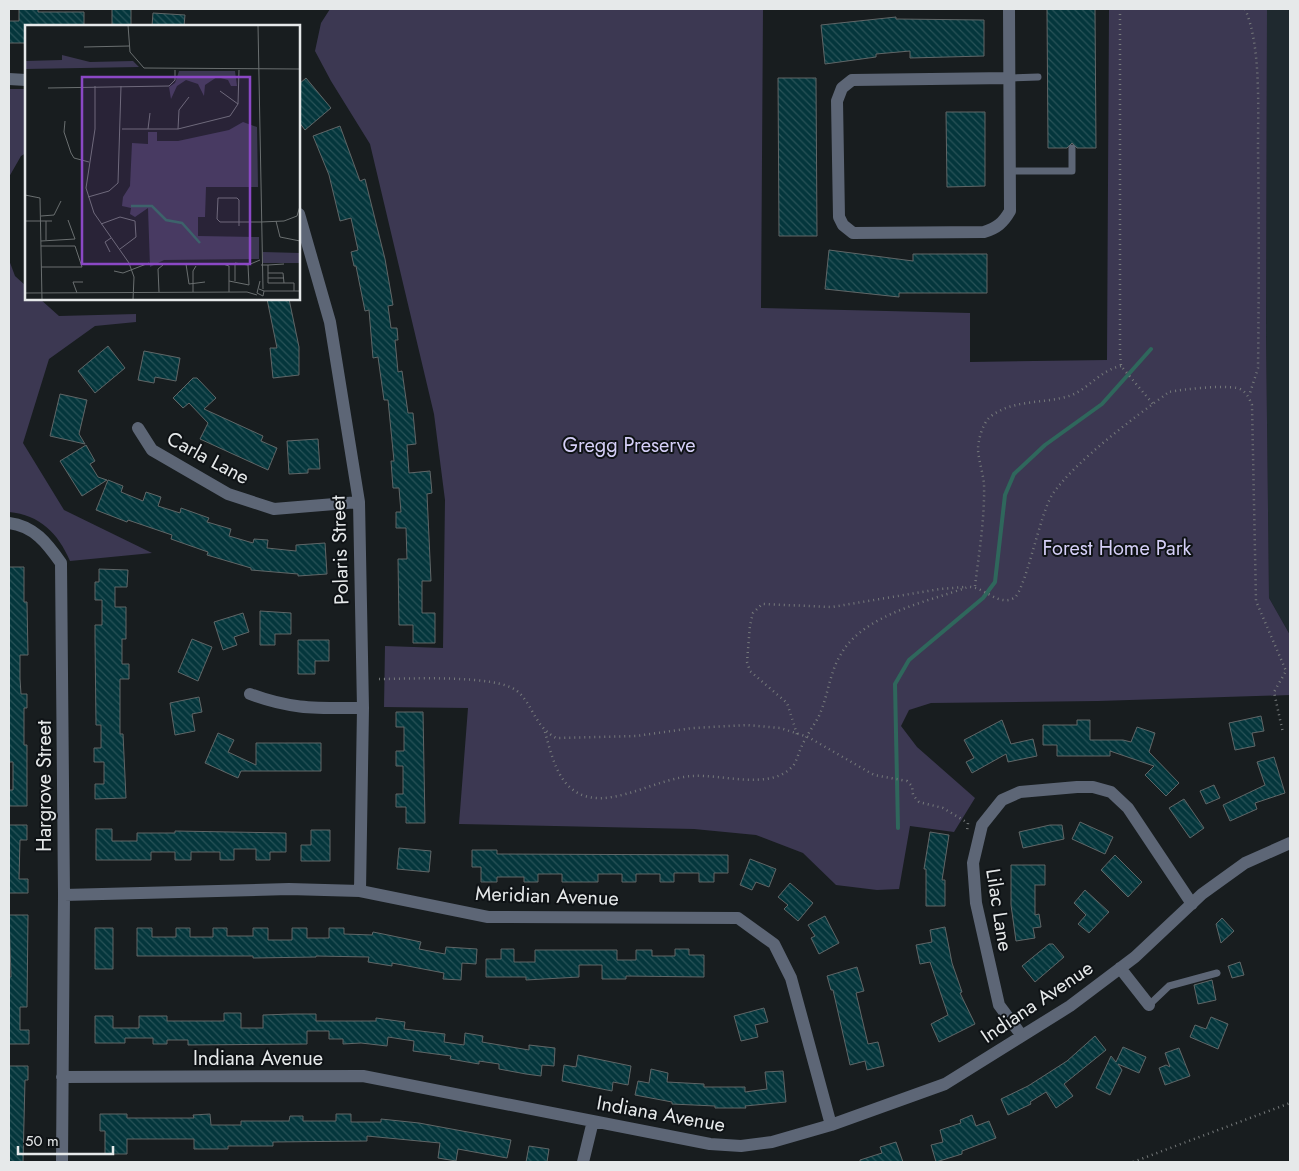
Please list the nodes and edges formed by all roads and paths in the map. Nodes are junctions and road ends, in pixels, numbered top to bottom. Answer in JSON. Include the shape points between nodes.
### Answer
{"nodes":[{"id":1,"x":1009,"y":9,"type":"edge"},
{"id":2,"x":1120,"y":9,"type":"edge"},
{"id":3,"x":1245,"y":9,"type":"edge"},
{"id":4,"x":1038,"y":77,"type":"dead end"},
{"id":5,"x":1009,"y":78,"type":"junction"},
{"id":6,"x":9,"y":79,"type":"edge"},
{"id":7,"x":25,"y":80,"type":"edge"},
{"id":8,"x":1072,"y":148,"type":"dead end"},
{"id":9,"x":1009,"y":171,"type":"junction"},
{"id":10,"x":300,"y":217,"type":"edge"},
{"id":11,"x":1121,"y":366,"type":"junction"},
{"id":12,"x":1248,"y":396,"type":"junction"},
{"id":13,"x":1153,"y":404,"type":"junction"},
{"id":14,"x":138,"y":428,"type":"dead end"},
{"id":15,"x":359,"y":502,"type":"junction"},
{"id":16,"x":9,"y":523,"type":"edge"},
{"id":17,"x":976,"y":586,"type":"junction"},
{"id":18,"x":968,"y":587,"type":"junction"},
{"id":19,"x":379,"y":679,"type":"dead end"},
{"id":20,"x":250,"y":694,"type":"dead end"},
{"id":21,"x":362,"y":708,"type":"junction"},
{"id":22,"x":545,"y":732,"type":"junction"},
{"id":23,"x":1283,"y":733,"type":"dead end"},
{"id":24,"x":797,"y":734,"type":"junction"},
{"id":25,"x":808,"y":737,"type":"junction"},
{"id":26,"x":966,"y":832,"type":"dead end"},
{"id":27,"x":1290,"y":843,"type":"edge"},
{"id":28,"x":360,"y":891,"type":"junction"},
{"id":29,"x":64,"y":895,"type":"junction"},
{"id":30,"x":1192,"y":904,"type":"junction"},
{"id":31,"x":1120,"y":968,"type":"junction"},
{"id":32,"x":1217,"y":973,"type":"dead end"},
{"id":33,"x":1149,"y":1005,"type":"joint"},
{"id":34,"x":1022,"y":1036,"type":"junction"},
{"id":35,"x":62,"y":1077,"type":"junction"},
{"id":36,"x":1290,"y":1103,"type":"edge"},
{"id":37,"x":593,"y":1121,"type":"junction"},
{"id":38,"x":831,"y":1125,"type":"junction"},
{"id":39,"x":62,"y":1162,"type":"edge"},
{"id":40,"x":583,"y":1162,"type":"edge"},
{"id":41,"x":1133,"y":1162,"type":"edge"}],
"edges":[{"from":1,"to":5,"type":"street"},
{"from":2,"to":11,"type":"path"},
{"from":3,"to":12,"type":"path","via":[[1251,23],[1254,50],[1258,148],[1258,368]]},
{"from":4,"to":5,"type":"lane"},
{"from":5,"to":9,"type":"street"},
{"from":5,"to":9,"type":"street","via":[[852,80],[842,88],[836,102],[839,216],[843,225],[854,233],[984,232],[996,229],[1010,211]]},
{"from":6,"to":7,"type":"street"},
{"from":8,"to":9,"type":"lane","via":[[1072,171]]},
{"from":10,"to":15,"type":"street","name":"Polaris Street","via":[[330,322]]},
{"from":11,"to":13,"type":"path"},
{"from":11,"to":17,"type":"path","via":[[1072,395],[1007,408],[988,419],[978,450],[984,484]]},
{"from":12,"to":13,"type":"path","via":[[1238,388],[1184,389],[1169,392]]},
{"from":12,"to":23,"type":"path","via":[[1252,405],[1256,601],[1286,671],[1274,692]]},
{"from":13,"to":17,"type":"path","via":[[1078,466],[1052,496],[1033,544],[1020,593],[1003,601]]},
{"from":14,"to":15,"type":"street","name":"Carla Lane","via":[[152,450],[228,494],[274,509]]},
{"from":15,"to":21,"type":"street","name":"Polaris Street"},
{"from":16,"to":29,"type":"street","name":"Hargrove Street","via":[[18,524],[42,537],[61,563]]},
{"from":17,"to":18,"type":"path"},
{"from":18,"to":24,"type":"path","via":[[832,607],[762,604],[753,613],[747,662],[750,671],[787,703]]},
{"from":18,"to":25,"type":"path","via":[[890,615],[865,627],[851,640],[840,655],[821,711]]},
{"from":19,"to":22,"type":"path","via":[[456,679],[508,685],[519,692]]},
{"from":20,"to":21,"type":"street","via":[[277,705],[300,708]]},
{"from":21,"to":28,"type":"street","name":"Polaris Street"},
{"from":22,"to":24,"type":"path","via":[[556,738],[636,736],[747,725],[780,728]]},
{"from":22,"to":25,"type":"path","via":[[554,766],[563,780],[588,797],[604,798],[668,779],[691,776],[716,775],[757,781],[774,778],[792,768]]},
{"from":24,"to":25,"type":"path"},
{"from":25,"to":26,"type":"path","via":[[874,775],[907,781],[919,802],[943,808],[968,823]]},
{"from":27,"to":30,"type":"street","name":"Indiana Avenue","via":[[1245,862]]},
{"from":28,"to":29,"type":"street","name":"Meridian Avenue","via":[[288,889]]},
{"from":28,"to":38,"type":"street","name":"Meridian Avenue","via":[[488,917],[738,918],[774,944],[791,978]]},
{"from":29,"to":35,"type":"street","name":"Hargrove Street"},
{"from":30,"to":31,"type":"street","name":"Indiana Avenue"},
{"from":30,"to":34,"type":"street","name":"Lilac Lane","via":[[1128,808],[1111,792],[1077,787],[1020,792],[1002,800],[982,825],[973,864],[976,903],[999,1005]]},
{"from":31,"to":33,"type":"street"},
{"from":31,"to":34,"type":"street","name":"Indiana Avenue","via":[[1070,1006]]},
{"from":32,"to":33,"type":"lane","via":[[1169,986]]},
{"from":34,"to":38,"type":"street","name":"Indiana Avenue","via":[[945,1084]]},
{"from":35,"to":37,"type":"street","name":"Indiana Avenue","via":[[363,1076]]},
{"from":35,"to":39,"type":"street","name":"Hargrove Street"},
{"from":36,"to":41,"type":"path"},
{"from":37,"to":38,"type":"street","name":"Indiana Avenue","via":[[710,1144],[741,1146],[772,1142]]},
{"from":37,"to":40,"type":"street"}]}
